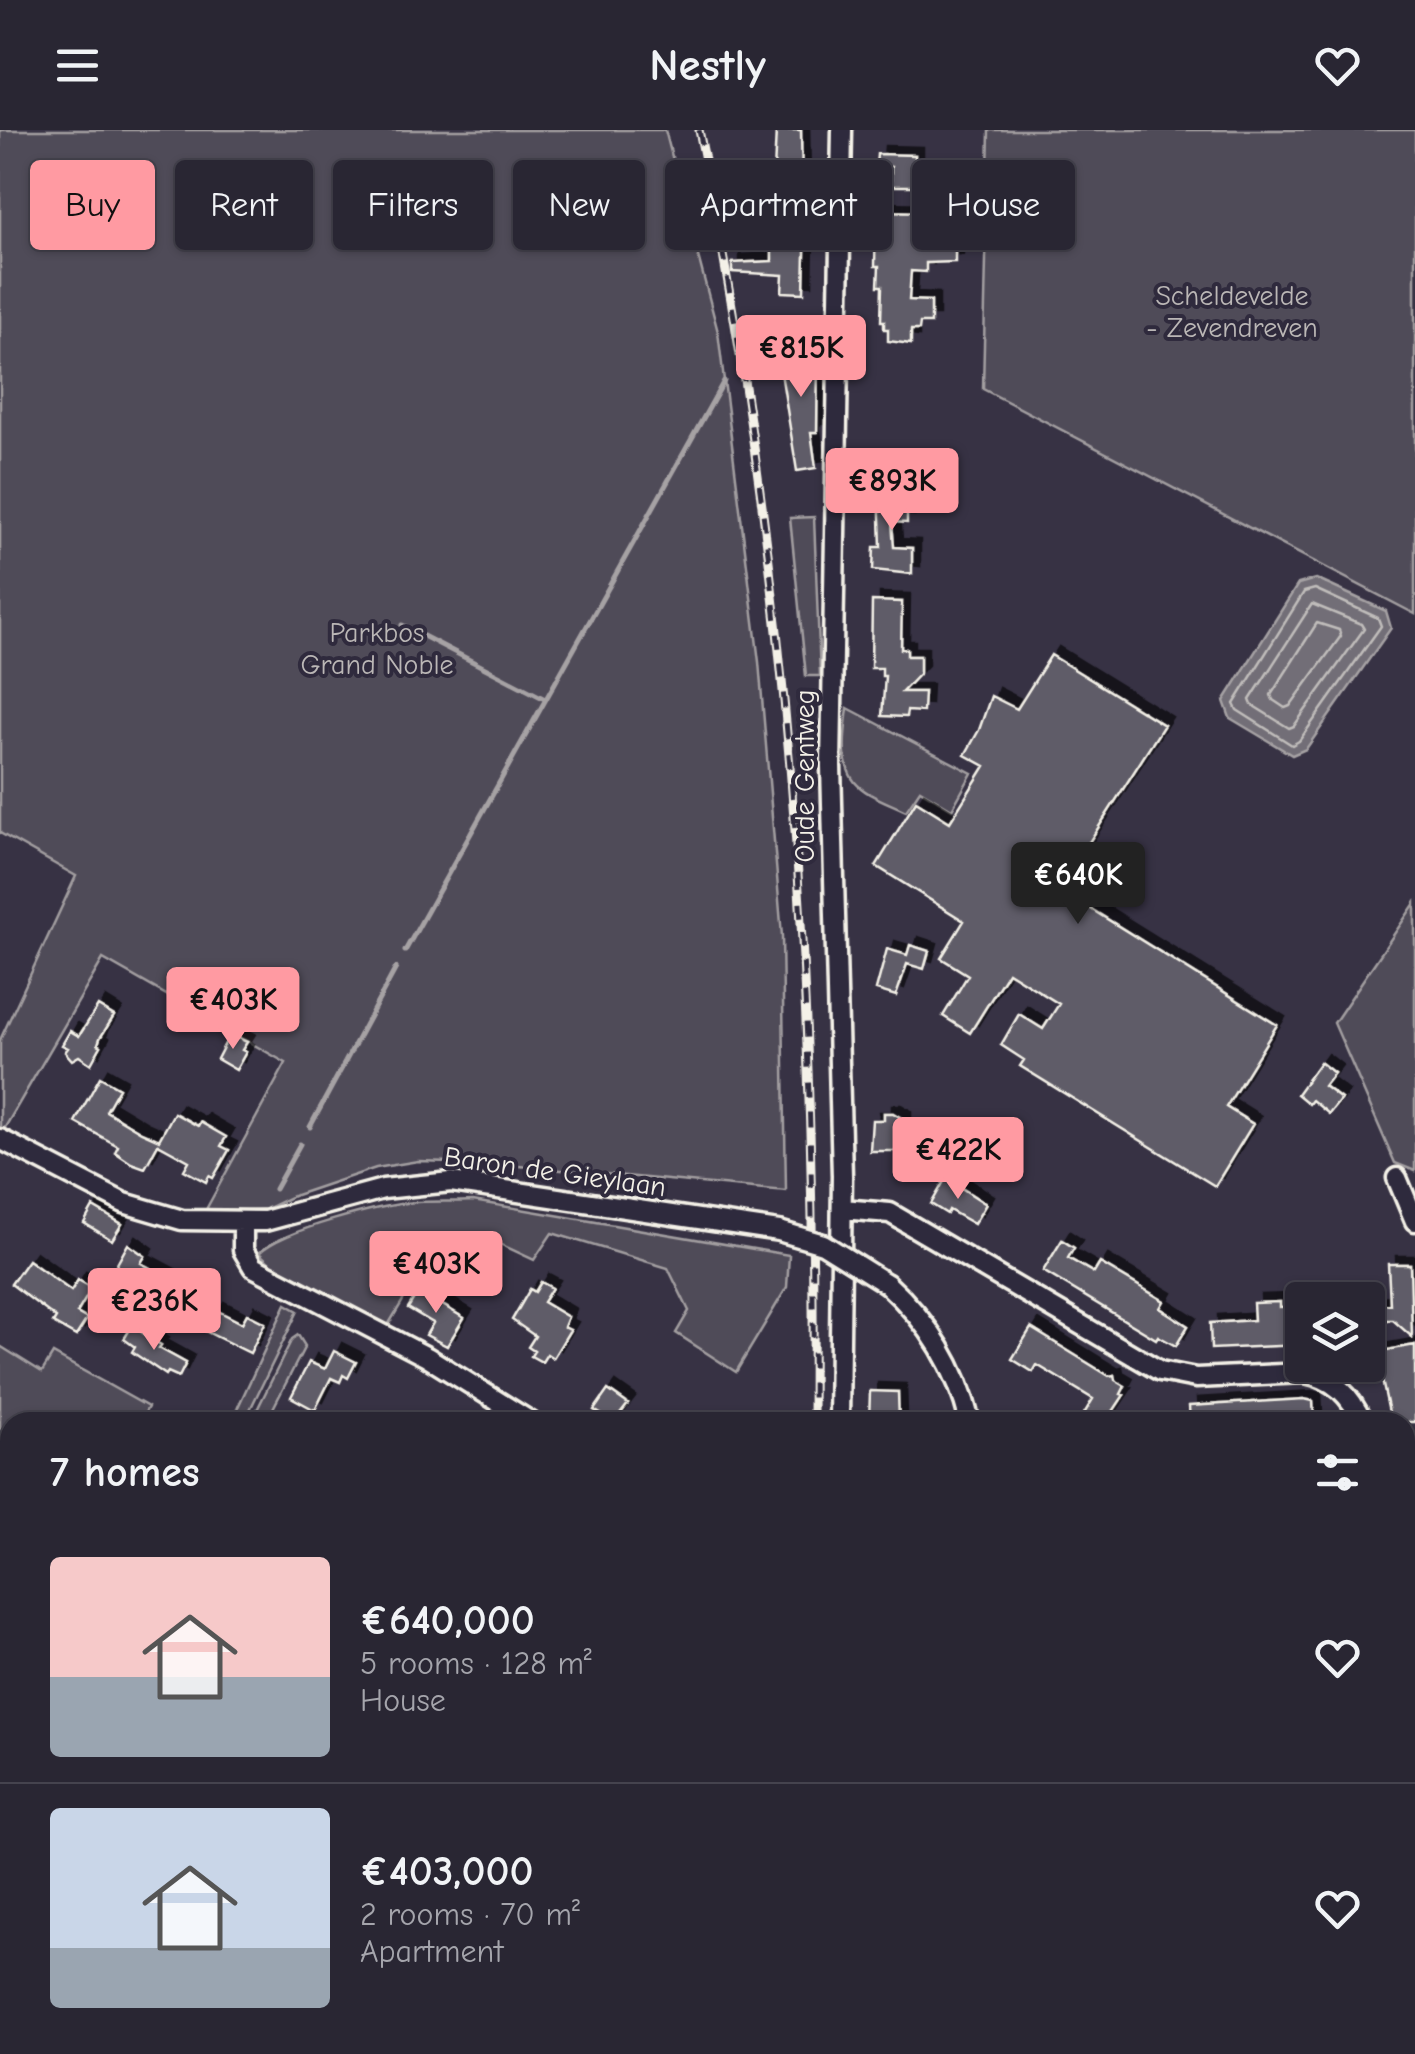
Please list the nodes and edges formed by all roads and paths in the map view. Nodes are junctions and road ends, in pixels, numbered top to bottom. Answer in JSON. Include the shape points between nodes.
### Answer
{"nodes":[{"id":1,"x":842,"y":130,"type":"edge"},
{"id":2,"x":0,"y":1139,"type":"edge"},
{"id":3,"x":1397,"y":1178,"type":"dead end"},
{"id":4,"x":842,"y":1210,"type":"junction"},
{"id":5,"x":1415,"y":1221,"type":"edge"},
{"id":6,"x":243,"y":1222,"type":"junction"},
{"id":7,"x":515,"y":1412,"type":"edge"},
{"id":8,"x":839,"y":1412,"type":"edge"},
{"id":9,"x":967,"y":1412,"type":"edge"},
{"id":10,"x":1356,"y":1412,"type":"edge"}],
"edges":[{"from":1,"to":4,"type":"street","name":"Oude Gentweg","via":[[831,766]]},
{"from":2,"to":6,"type":"street","name":"Baron de Gieylaan","via":[[154,1214]]},
{"from":3,"to":5,"type":"street"},
{"from":4,"to":8,"type":"street","name":"Oude Gentweg"},
{"from":4,"to":10,"type":"street","via":[[890,1212],[1160,1371],[1196,1378],[1320,1376],[1347,1395]]},
{"from":6,"to":7,"type":"street","via":[[243,1250],[253,1267],[426,1357]]},
{"from":6,"to":9,"type":"street","name":"Baron de Gieylaan","bridge":true,"via":[[383,1189],[450,1182],[779,1231],[832,1248],[887,1284],[942,1349]]}]}
